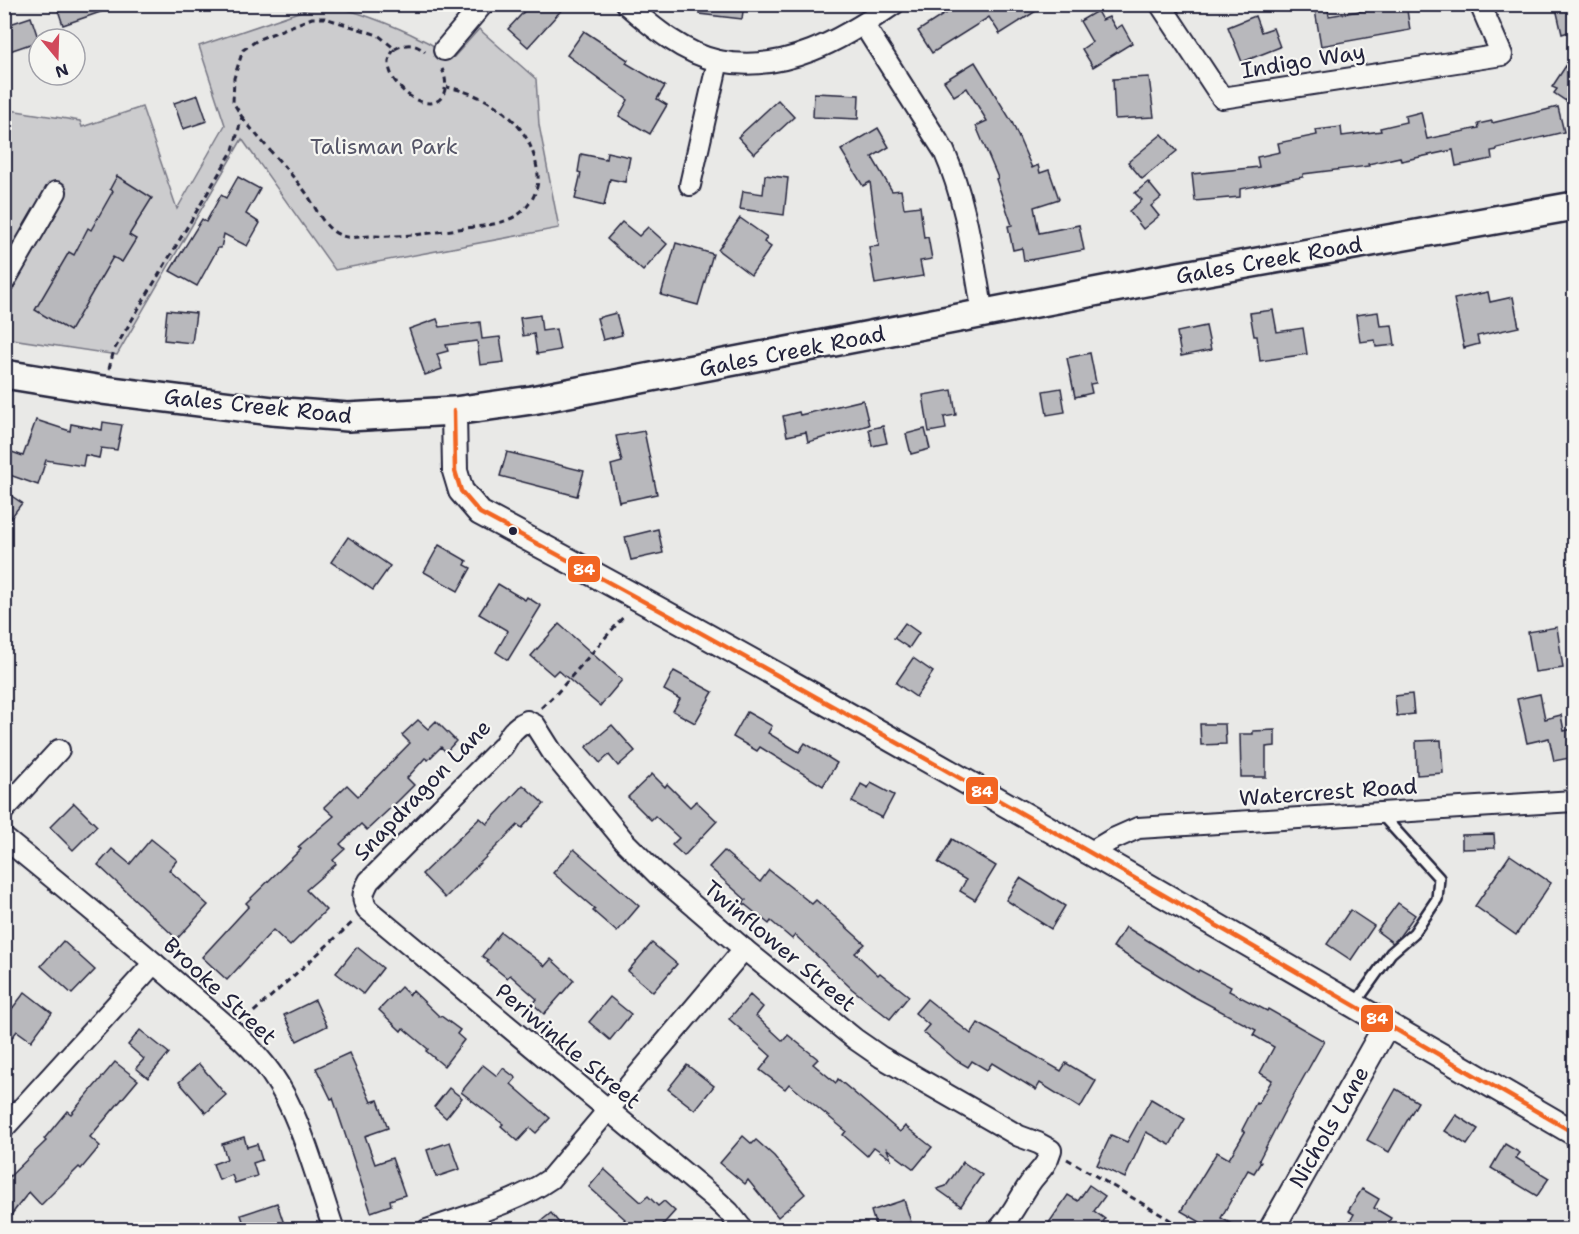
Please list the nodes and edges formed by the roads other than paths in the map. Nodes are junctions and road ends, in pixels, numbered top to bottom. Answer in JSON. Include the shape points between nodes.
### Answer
{"nodes":[{"id":1,"x":483,"y":4,"type":"edge"},
{"id":2,"x":626,"y":4,"type":"edge"},
{"id":3,"x":894,"y":4,"type":"edge"},
{"id":4,"x":1160,"y":4,"type":"edge"},
{"id":5,"x":1480,"y":4,"type":"edge"},
{"id":6,"x":864,"y":25,"type":"junction"},
{"id":7,"x":437,"y":57,"type":"road end"},
{"id":8,"x":718,"y":61,"type":"junction"},
{"id":9,"x":690,"y":185,"type":"dead end"},
{"id":10,"x":56,"y":192,"type":"dead end"},
{"id":11,"x":1575,"y":206,"type":"edge"},
{"id":12,"x":4,"y":282,"type":"edge"},
{"id":13,"x":983,"y":314,"type":"junction"},
{"id":14,"x":4,"y":374,"type":"edge"},
{"id":15,"x":454,"y":411,"type":"junction"},
{"id":16,"x":527,"y":721,"type":"joint"},
{"id":17,"x":60,"y":750,"type":"dead end"},
{"id":18,"x":1575,"y":801,"type":"edge"},
{"id":19,"x":4,"y":810,"type":"edge"},
{"id":20,"x":1380,"y":813,"type":"junction"},
{"id":21,"x":4,"y":838,"type":"edge"},
{"id":22,"x":1091,"y":852,"type":"junction"},
{"id":23,"x":365,"y":905,"type":"joint"},
{"id":24,"x":744,"y":949,"type":"junction"},
{"id":25,"x":154,"y":963,"type":"junction"},
{"id":26,"x":1354,"y":1005,"type":"junction"},
{"id":27,"x":1387,"y":1024,"type":"junction"},
{"id":28,"x":608,"y":1111,"type":"junction"},
{"id":29,"x":4,"y":1128,"type":"edge"},
{"id":30,"x":1575,"y":1133,"type":"edge"},
{"id":31,"x":1275,"y":1227,"type":"edge"},
{"id":32,"x":334,"y":1230,"type":"edge"},
{"id":33,"x":427,"y":1230,"type":"edge"},
{"id":34,"x":743,"y":1230,"type":"edge"},
{"id":35,"x":998,"y":1230,"type":"edge"}],
"edges":[{"from":1,"to":7,"type":"street"},
{"from":2,"to":8,"type":"street","via":[[672,40]]},
{"from":3,"to":6,"type":"street"},
{"from":4,"to":5,"type":"street","name":"Indigo Way","via":[[1222,98],[1502,55]]},
{"from":6,"to":8,"type":"street","via":[[836,42],[773,62]]},
{"from":6,"to":13,"type":"street","via":[[954,173],[965,211]]},
{"from":8,"to":9,"type":"street"},
{"from":10,"to":12,"type":"street"},
{"from":11,"to":13,"type":"main road","name":"Gales Creek Road"},
{"from":13,"to":15,"type":"main road","name":"Gales Creek Road","via":[[543,398]]},
{"from":14,"to":15,"type":"main road","name":"Gales Creek Road","via":[[272,411],[348,417]]},
{"from":15,"to":22,"type":"street","via":[[454,471],[461,491],[480,513],[638,597]]},
{"from":16,"to":23,"type":"street","name":"Snapdragon Lane","via":[[510,733],[503,746],[369,881],[364,890]]},
{"from":16,"to":24,"type":"street","name":"Twinflower Street","via":[[535,725],[554,755],[625,842]]},
{"from":17,"to":19,"type":"street"},
{"from":18,"to":20,"type":"street","name":"Watercrest Road"},
{"from":20,"to":22,"type":"street","name":"Watercrest Road","via":[[1138,828]]},
{"from":20,"to":26,"type":"lane","via":[[1439,878],[1437,899]]},
{"from":21,"to":25,"type":"street","name":"Brooke Street"},
{"from":22,"to":26,"type":"street"},
{"from":23,"to":28,"type":"street","name":"Periwinkle Street"},
{"from":24,"to":28,"type":"street"},
{"from":24,"to":35,"type":"street","name":"Twinflower Street","via":[[881,1057],[1019,1136],[1051,1150],[1046,1165]]},
{"from":25,"to":29,"type":"street"},
{"from":25,"to":32,"type":"street","name":"Brooke Street","via":[[233,1032],[279,1085]]},
{"from":26,"to":27,"type":"street"},
{"from":27,"to":30,"type":"street"},
{"from":27,"to":31,"type":"street","name":"Nichols Lane"},
{"from":28,"to":33,"type":"street","via":[[550,1179],[534,1190]]},
{"from":28,"to":34,"type":"street","name":"Periwinkle Street","via":[[713,1197]]}]}
